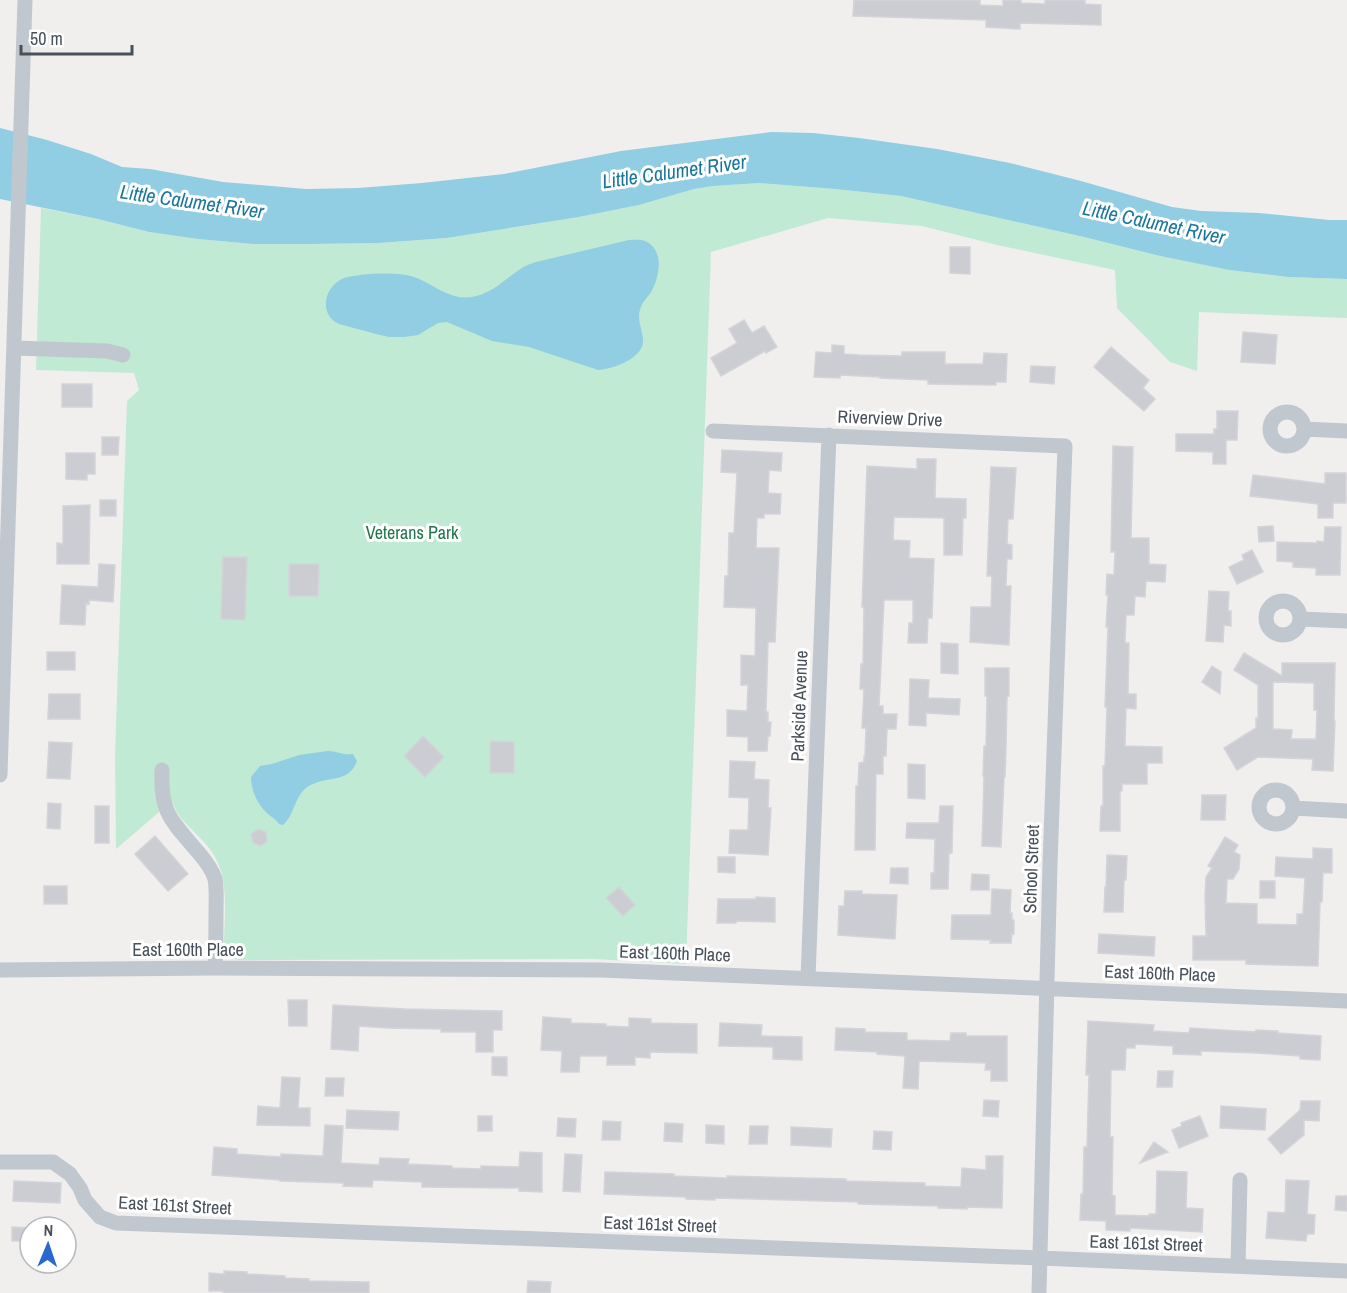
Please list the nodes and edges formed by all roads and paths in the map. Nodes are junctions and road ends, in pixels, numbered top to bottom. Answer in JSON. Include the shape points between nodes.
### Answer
{"nodes":[{"id":1,"x":25,"y":0,"type":"edge"},
{"id":2,"x":14,"y":348,"type":"junction"},
{"id":3,"x":123,"y":355,"type":"dead end"},
{"id":4,"x":1304,"y":429,"type":"dead end"},
{"id":5,"x":713,"y":431,"type":"dead end"},
{"id":6,"x":1347,"y":431,"type":"edge"},
{"id":7,"x":829,"y":435,"type":"junction"},
{"id":8,"x":1065,"y":446,"type":"joint"},
{"id":9,"x":1300,"y":619,"type":"dead end"},
{"id":10,"x":1347,"y":621,"type":"edge"},
{"id":11,"x":162,"y":770,"type":"dead end"},
{"id":12,"x":0,"y":775,"type":"edge"},
{"id":13,"x":1293,"y":808,"type":"dead end"},
{"id":14,"x":1347,"y":811,"type":"edge"},
{"id":15,"x":215,"y":968,"type":"junction"},
{"id":16,"x":0,"y":970,"type":"edge"},
{"id":17,"x":808,"y":978,"type":"junction"},
{"id":18,"x":1047,"y":988,"type":"junction"},
{"id":19,"x":1347,"y":1000,"type":"edge"},
{"id":20,"x":0,"y":1162,"type":"edge"},
{"id":21,"x":1240,"y":1180,"type":"dead end"},
{"id":22,"x":1040,"y":1258,"type":"junction"},
{"id":23,"x":1238,"y":1266,"type":"junction"},
{"id":24,"x":1347,"y":1271,"type":"edge"},
{"id":25,"x":1039,"y":1293,"type":"edge"}],
"edges":[{"from":1,"to":2,"type":"street"},
{"from":2,"to":3,"type":"street"},
{"from":2,"to":12,"type":"street"},
{"from":4,"to":6,"type":"street"},
{"from":5,"to":7,"type":"street","name":"Riverview Drive"},
{"from":7,"to":8,"type":"street","name":"Riverview Drive"},
{"from":7,"to":17,"type":"street","name":"Parkside Avenue"},
{"from":8,"to":18,"type":"street","name":"School Street"},
{"from":9,"to":10,"type":"street"},
{"from":11,"to":15,"type":"street","via":[[161,791],[168,814],[215,879]]},
{"from":13,"to":14,"type":"street"},
{"from":15,"to":16,"type":"street","name":"East 160th Place"},
{"from":15,"to":17,"type":"street","name":"East 160th Place","via":[[601,970]]},
{"from":17,"to":18,"type":"street","name":"East 160th Place"},
{"from":18,"to":19,"type":"street","name":"East 160th Place"},
{"from":18,"to":22,"type":"street","name":"School Street"},
{"from":20,"to":22,"type":"street","name":"East 161st Street","via":[[52,1162],[70,1174],[100,1217],[116,1223]]},
{"from":21,"to":23,"type":"street"},
{"from":22,"to":23,"type":"street","name":"East 161st Street"},
{"from":22,"to":25,"type":"street","name":"School Street"},
{"from":23,"to":24,"type":"street","name":"East 161st Street"}]}
